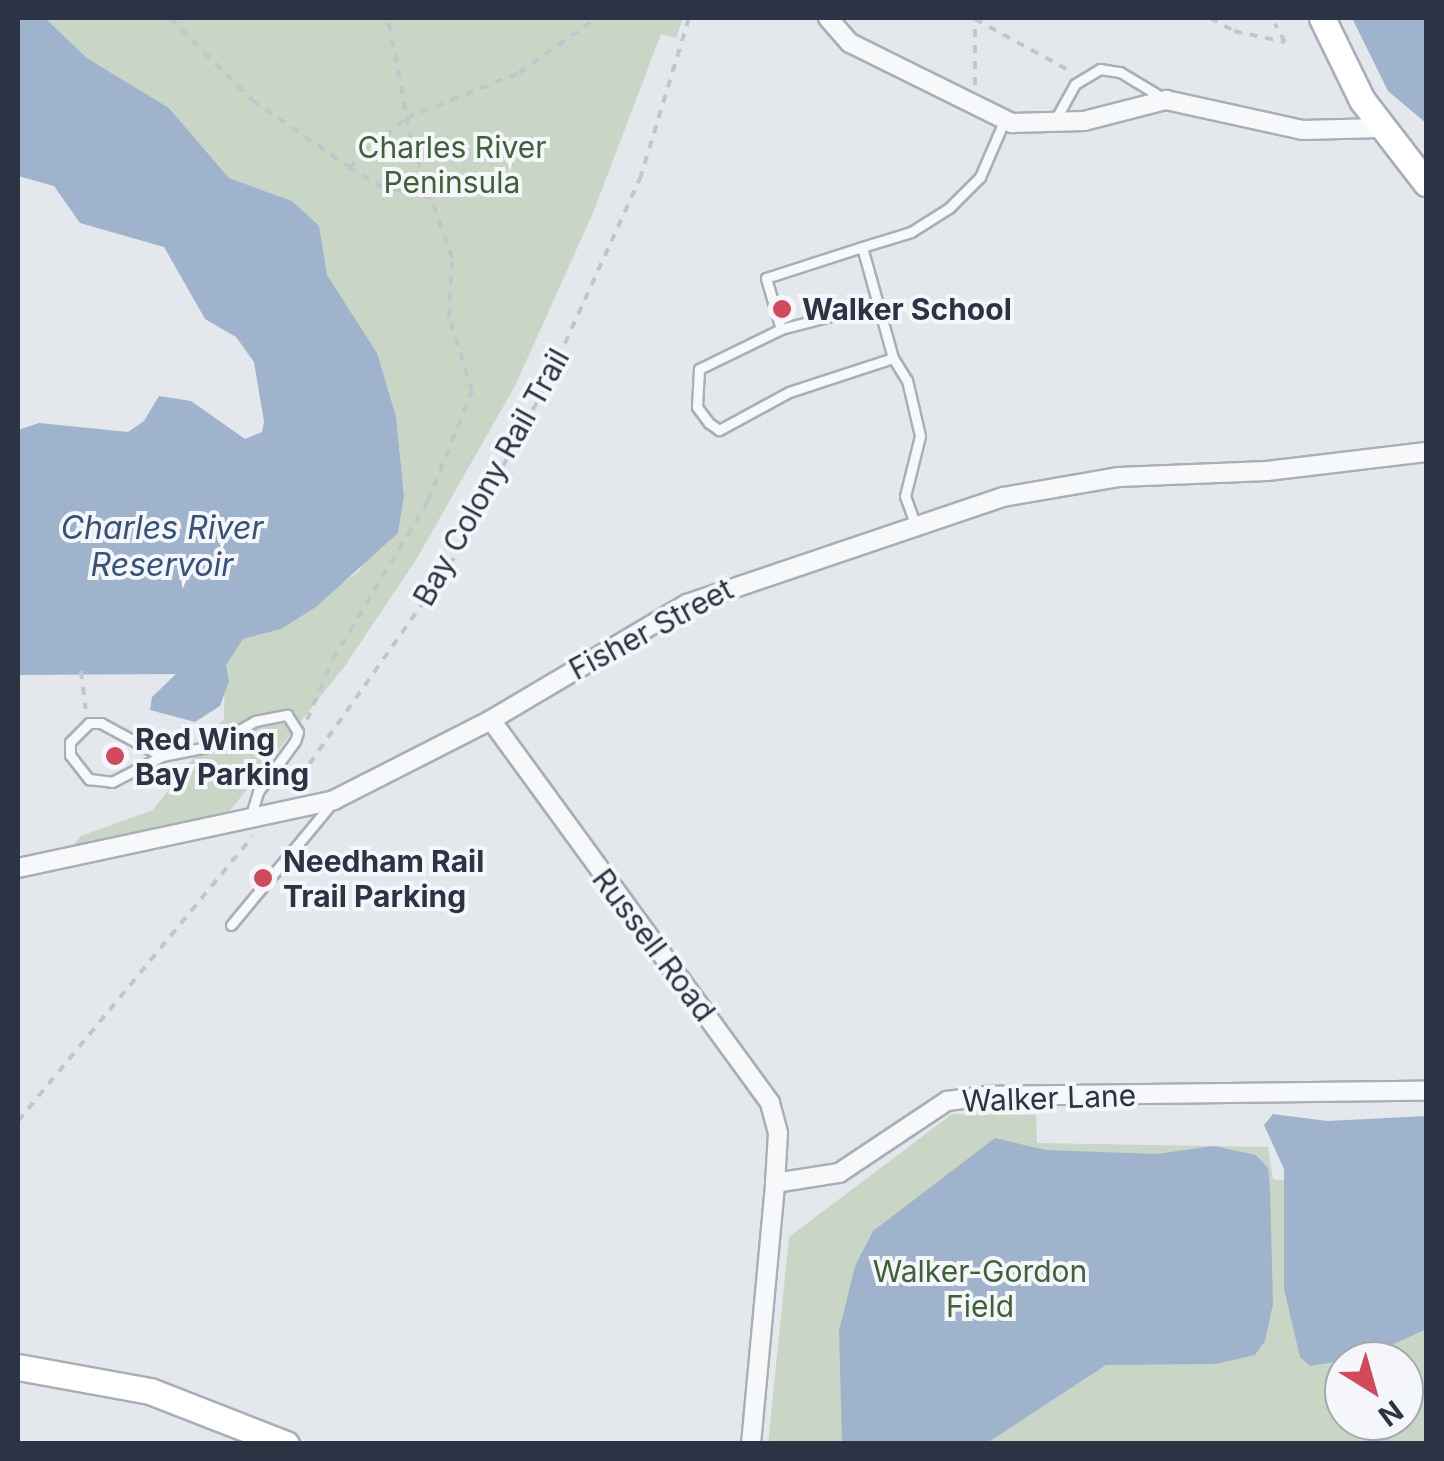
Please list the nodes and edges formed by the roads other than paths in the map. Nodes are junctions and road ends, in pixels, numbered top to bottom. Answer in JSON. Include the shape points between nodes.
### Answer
{"nodes":[{"id":1,"x":828,"y":18,"type":"edge"},
{"id":2,"x":1322,"y":18,"type":"edge"},
{"id":3,"x":1166,"y":100,"type":"junction"},
{"id":4,"x":1005,"y":119,"type":"junction"},
{"id":5,"x":1054,"y":122,"type":"junction"},
{"id":6,"x":1380,"y":128,"type":"junction"},
{"id":7,"x":1426,"y":183,"type":"edge"},
{"id":8,"x":862,"y":247,"type":"junction"},
{"id":9,"x":878,"y":304,"type":"junction"},
{"id":10,"x":782,"y":330,"type":"junction"},
{"id":11,"x":893,"y":358,"type":"junction"},
{"id":12,"x":1426,"y":452,"type":"edge"},
{"id":13,"x":916,"y":526,"type":"junction"},
{"id":14,"x":491,"y":720,"type":"junction"},
{"id":15,"x":162,"y":756,"type":"junction"},
{"id":16,"x":334,"y":800,"type":"junction"},
{"id":17,"x":258,"y":820,"type":"junction"},
{"id":18,"x":18,"y":868,"type":"edge"},
{"id":19,"x":231,"y":925,"type":"dead end"},
{"id":20,"x":1426,"y":1091,"type":"edge"},
{"id":21,"x":774,"y":1184,"type":"junction"},
{"id":22,"x":18,"y":1367,"type":"edge"},
{"id":23,"x":286,"y":1444,"type":"edge"},
{"id":24,"x":751,"y":1444,"type":"edge"}],
"edges":[{"from":1,"to":4,"type":"street","via":[[850,43]]},
{"from":2,"to":6,"type":"street"},
{"from":3,"to":5,"type":"street"},
{"from":3,"to":5,"type":"lane","via":[[1120,72],[1100,69],[1075,84]]},
{"from":3,"to":6,"type":"street","via":[[1302,130]]},
{"from":4,"to":5,"type":"street"},
{"from":4,"to":8,"type":"lane","via":[[980,177],[949,208],[910,232]]},
{"from":6,"to":7,"type":"street"},
{"from":8,"to":9,"type":"lane"},
{"from":8,"to":10,"type":"lane","via":[[766,278]]},
{"from":9,"to":10,"type":"lane"},
{"from":9,"to":11,"type":"lane"},
{"from":10,"to":11,"type":"lane","via":[[698,369],[697,407],[719,430],[789,392]]},
{"from":11,"to":13,"type":"lane","via":[[906,380],[920,436],[906,496]]},
{"from":12,"to":13,"type":"street","name":"Fisher Street","via":[[1267,471],[1119,477],[1003,497]]},
{"from":13,"to":14,"type":"street","name":"Fisher Street","via":[[687,604]]},
{"from":14,"to":16,"type":"street","name":"Fisher Street"},
{"from":14,"to":21,"type":"street","name":"Russell Road","via":[[770,1102],[778,1133]]},
{"from":15,"to":15,"type":"lane","via":[[112,782],[89,779],[70,754],[70,742],[88,723],[101,722]]},
{"from":15,"to":17,"type":"lane","via":[[212,746],[287,715],[298,732],[258,792]]},
{"from":16,"to":17,"type":"street","name":"Fisher Street"},
{"from":16,"to":19,"type":"lane"},
{"from":17,"to":18,"type":"street","name":"Fisher Street"},
{"from":20,"to":21,"type":"street","name":"Walker Lane","via":[[987,1096],[947,1102],[839,1173]]},
{"from":21,"to":24,"type":"street"},
{"from":22,"to":23,"type":"street","via":[[150,1392]]}]}
